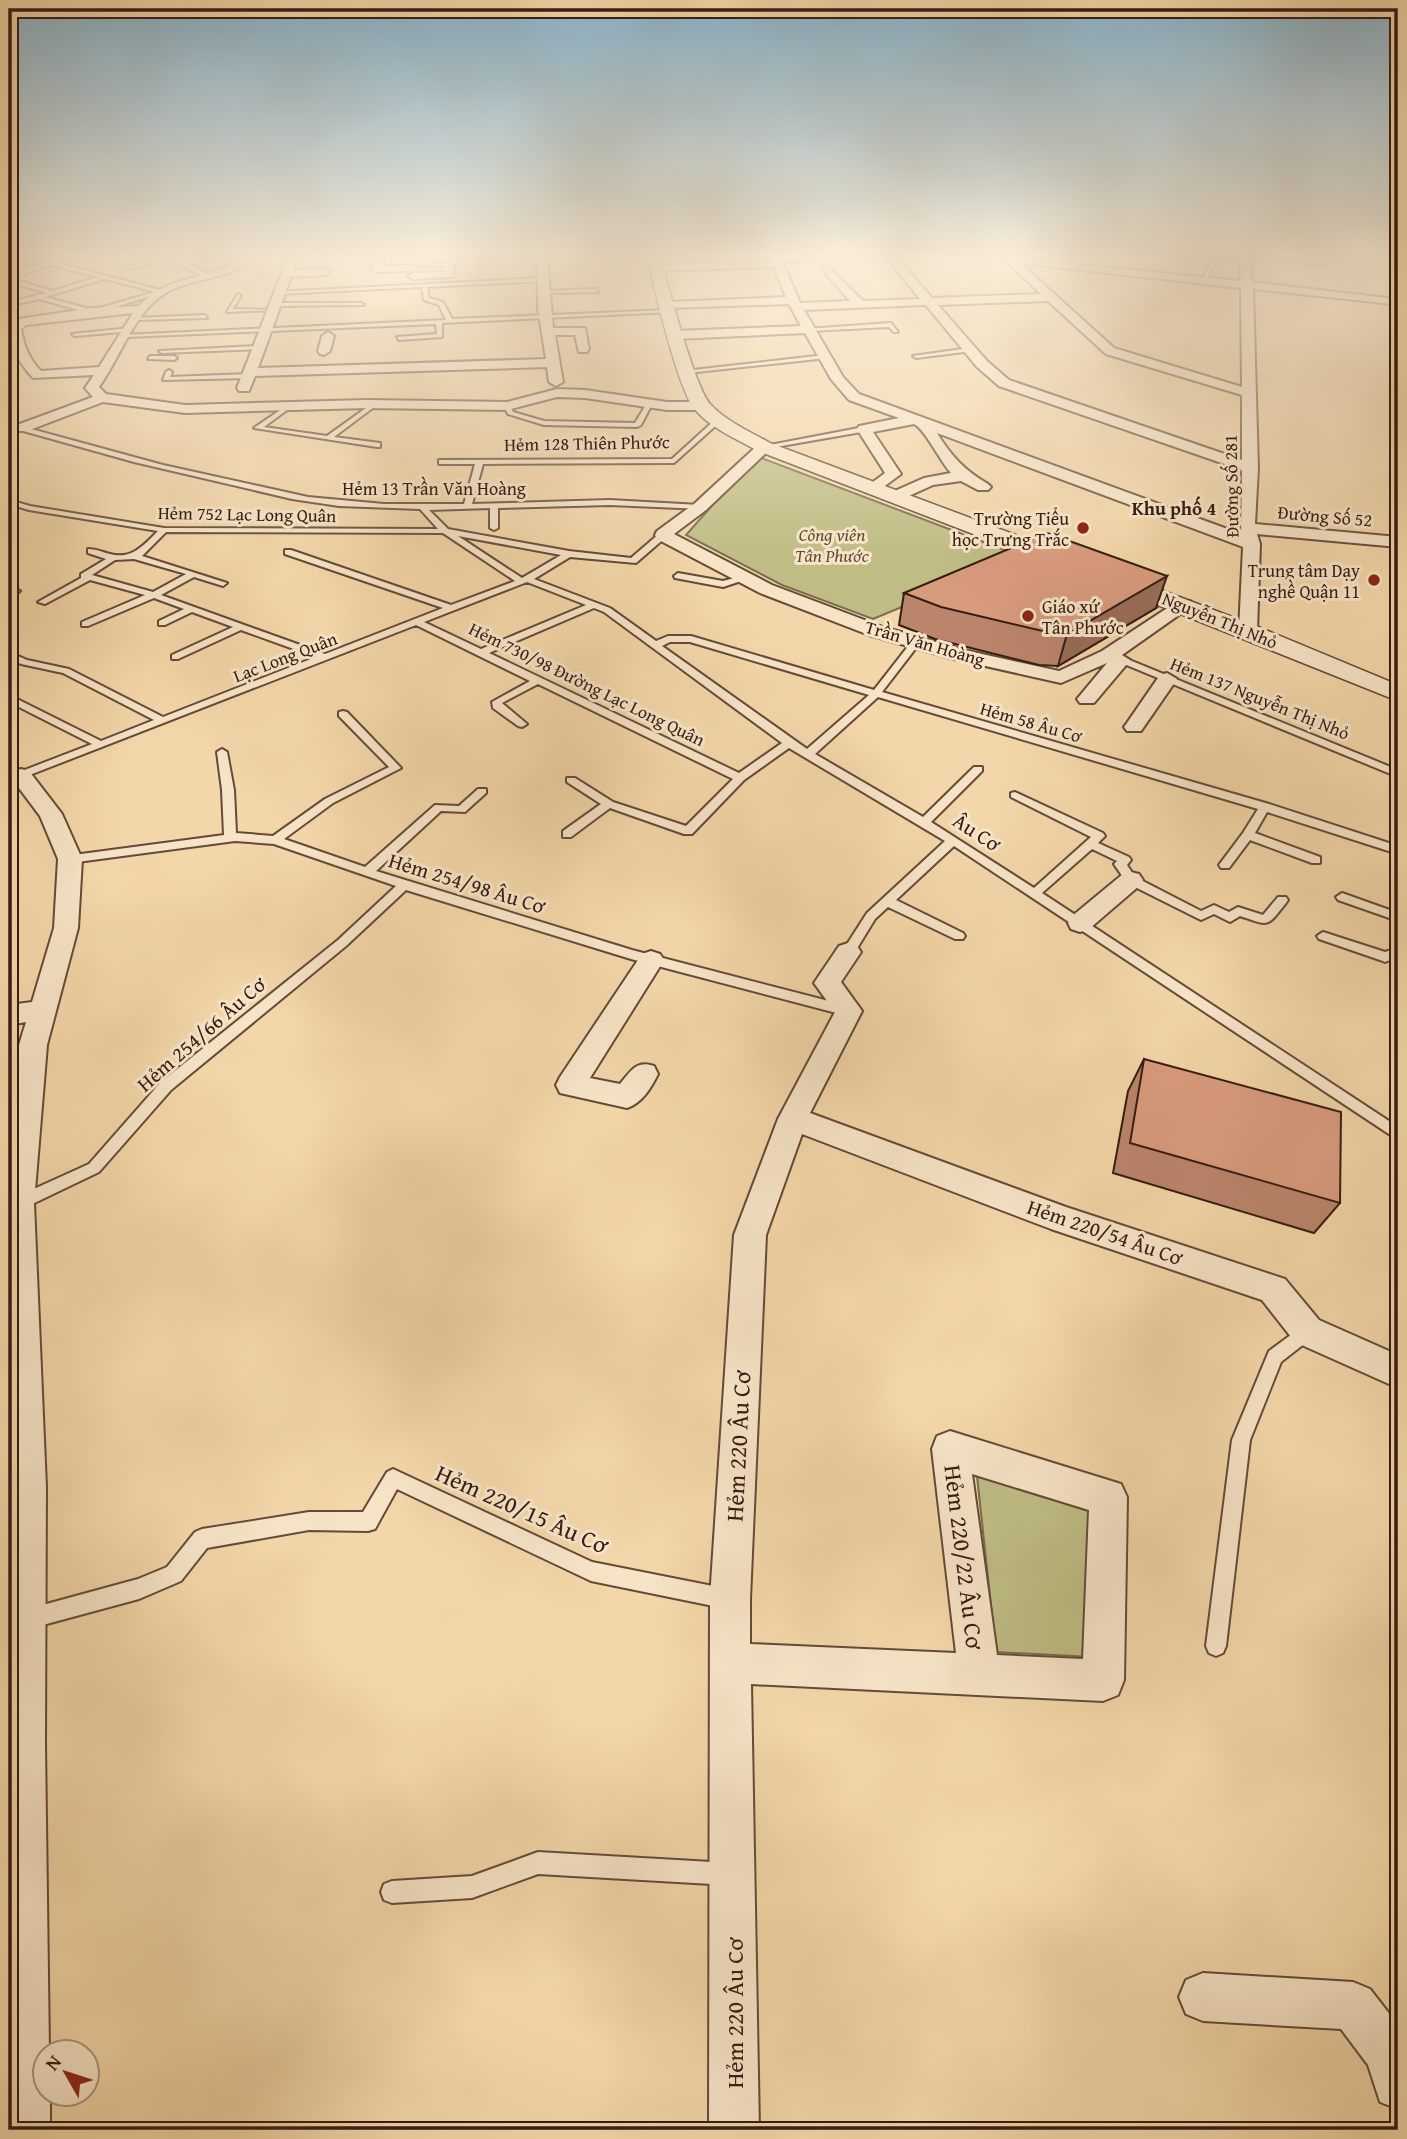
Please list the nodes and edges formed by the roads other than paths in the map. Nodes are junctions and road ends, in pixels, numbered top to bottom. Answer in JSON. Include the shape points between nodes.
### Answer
{"nodes":[{"id":1,"x":22,"y":357,"type":"edge"},
{"id":2,"x":112,"y":357,"type":"edge"},
{"id":3,"x":181,"y":357,"type":"edge"},
{"id":4,"x":259,"y":357,"type":"edge"},
{"id":5,"x":553,"y":357,"type":"edge"},
{"id":6,"x":683,"y":357,"type":"edge"},
{"id":7,"x":825,"y":357,"type":"joint"},
{"id":8,"x":977,"y":357,"type":"edge"},
{"id":9,"x":1129,"y":357,"type":"edge"},
{"id":10,"x":1248,"y":357,"type":"edge"},
{"id":11,"x":150,"y":358,"type":"dead end"},
{"id":12,"x":554,"y":363,"type":"junction"},
{"id":13,"x":687,"y":370,"type":"junction"},
{"id":14,"x":103,"y":371,"type":"junction"},
{"id":15,"x":169,"y":372,"type":"dead end"},
{"id":16,"x":250,"y":374,"type":"junction"},
{"id":17,"x":557,"y":393,"type":"junction"},
{"id":18,"x":1248,"y":393,"type":"junction"},
{"id":19,"x":102,"y":398,"type":"junction"},
{"id":20,"x":375,"y":404,"type":"junction"},
{"id":21,"x":649,"y":404,"type":"junction"},
{"id":22,"x":289,"y":406,"type":"junction"},
{"id":23,"x":507,"y":406,"type":"junction"},
{"id":24,"x":236,"y":407,"type":"junction"},
{"id":25,"x":701,"y":407,"type":"junction"},
{"id":26,"x":718,"y":420,"type":"junction"},
{"id":27,"x":920,"y":422,"type":"junction"},
{"id":28,"x":15,"y":427,"type":"edge"},
{"id":29,"x":864,"y":429,"type":"junction"},
{"id":30,"x":328,"y":438,"type":"junction"},
{"id":31,"x":377,"y":445,"type":"dead end"},
{"id":32,"x":764,"y":447,"type":"junction"},
{"id":33,"x":442,"y":461,"type":"dead end"},
{"id":34,"x":480,"y":461,"type":"junction"},
{"id":35,"x":1250,"y":468,"type":"junction"},
{"id":36,"x":961,"y":476,"type":"junction"},
{"id":37,"x":983,"y":487,"type":"dead end"},
{"id":38,"x":873,"y":488,"type":"junction"},
{"id":39,"x":894,"y":497,"type":"junction"},
{"id":40,"x":9,"y":502,"type":"edge"},
{"id":41,"x":494,"y":505,"type":"junction"},
{"id":42,"x":422,"y":506,"type":"junction"},
{"id":43,"x":467,"y":506,"type":"junction"},
{"id":44,"x":700,"y":507,"type":"junction"},
{"id":45,"x":29,"y":508,"type":"junction"},
{"id":46,"x":19,"y":512,"type":"dead end"},
{"id":47,"x":494,"y":528,"type":"dead end"},
{"id":48,"x":163,"y":530,"type":"junction"},
{"id":49,"x":444,"y":531,"type":"junction"},
{"id":50,"x":663,"y":536,"type":"junction"},
{"id":51,"x":1250,"y":536,"type":"junction"},
{"id":52,"x":1398,"y":542,"type":"edge"},
{"id":53,"x":91,"y":551,"type":"dead end"},
{"id":54,"x":288,"y":552,"type":"dead end"},
{"id":55,"x":1042,"y":552,"type":"junction"},
{"id":56,"x":569,"y":554,"type":"junction"},
{"id":57,"x":134,"y":556,"type":"junction"},
{"id":58,"x":113,"y":558,"type":"junction"},
{"id":59,"x":1017,"y":563,"type":"edge"},
{"id":60,"x":191,"y":575,"type":"junction"},
{"id":61,"x":678,"y":576,"type":"dead end"},
{"id":62,"x":89,"y":577,"type":"junction"},
{"id":63,"x":746,"y":578,"type":"junction"},
{"id":64,"x":524,"y":580,"type":"junction"},
{"id":65,"x":223,"y":583,"type":"dead end"},
{"id":66,"x":154,"y":595,"type":"junction"},
{"id":67,"x":42,"y":603,"type":"dead end"},
{"id":68,"x":594,"y":605,"type":"junction"},
{"id":69,"x":1184,"y":605,"type":"junction"},
{"id":70,"x":451,"y":608,"type":"junction"},
{"id":71,"x":191,"y":609,"type":"junction"},
{"id":72,"x":892,"y":617,"type":"dead end"},
{"id":73,"x":417,"y":622,"type":"junction"},
{"id":74,"x":162,"y":623,"type":"dead end"},
{"id":75,"x":85,"y":624,"type":"dead end"},
{"id":76,"x":240,"y":627,"type":"junction"},
{"id":77,"x":867,"y":628,"type":"junction"},
{"id":78,"x":1248,"y":631,"type":"junction"},
{"id":79,"x":916,"y":642,"type":"junction"},
{"id":80,"x":654,"y":646,"type":"junction"},
{"id":81,"x":484,"y":652,"type":"junction"},
{"id":82,"x":9,"y":655,"type":"edge"},
{"id":83,"x":175,"y":657,"type":"dead end"},
{"id":84,"x":1114,"y":657,"type":"junction"},
{"id":85,"x":327,"y":658,"type":"junction"},
{"id":86,"x":1167,"y":679,"type":"junction"},
{"id":87,"x":537,"y":681,"type":"junction"},
{"id":88,"x":1398,"y":694,"type":"edge"},
{"id":89,"x":875,"y":695,"type":"junction"},
{"id":90,"x":9,"y":698,"type":"edge"},
{"id":91,"x":1087,"y":699,"type":"dead end"},
{"id":92,"x":343,"y":714,"type":"dead end"},
{"id":93,"x":164,"y":721,"type":"junction"},
{"id":94,"x":522,"y":724,"type":"dead end"},
{"id":95,"x":1134,"y":727,"type":"dead end"},
{"id":96,"x":789,"y":743,"type":"junction"},
{"id":97,"x":101,"y":745,"type":"junction"},
{"id":98,"x":222,"y":752,"type":"dead end"},
{"id":99,"x":808,"y":754,"type":"junction"},
{"id":100,"x":978,"y":769,"type":"dead end"},
{"id":101,"x":1398,"y":774,"type":"edge"},
{"id":102,"x":15,"y":778,"type":"edge"},
{"id":103,"x":740,"y":778,"type":"junction"},
{"id":104,"x":570,"y":780,"type":"dead end"},
{"id":105,"x":482,"y":791,"type":"dead end"},
{"id":106,"x":1015,"y":795,"type":"dead end"},
{"id":107,"x":609,"y":804,"type":"junction"},
{"id":108,"x":1265,"y":806,"type":"junction"},
{"id":109,"x":925,"y":822,"type":"junction"},
{"id":110,"x":567,"y":834,"type":"dead end"},
{"id":111,"x":1248,"y":835,"type":"junction"},
{"id":112,"x":230,"y":838,"type":"junction"},
{"id":113,"x":953,"y":839,"type":"junction"},
{"id":114,"x":275,"y":840,"type":"junction"},
{"id":115,"x":1091,"y":844,"type":"junction"},
{"id":116,"x":1398,"y":850,"type":"edge"},
{"id":117,"x":70,"y":859,"type":"junction"},
{"id":118,"x":1316,"y":860,"type":"dead end"},
{"id":119,"x":1225,"y":865,"type":"dead end"},
{"id":120,"x":367,"y":872,"type":"junction"},
{"id":121,"x":1131,"y":880,"type":"junction"},
{"id":122,"x":404,"y":885,"type":"junction"},
{"id":123,"x":1035,"y":893,"type":"junction"},
{"id":124,"x":1342,"y":897,"type":"dead end"},
{"id":125,"x":887,"y":901,"type":"junction"},
{"id":126,"x":1282,"y":901,"type":"dead end"},
{"id":127,"x":1398,"y":917,"type":"edge"},
{"id":128,"x":1080,"y":923,"type":"junction"},
{"id":129,"x":959,"y":936,"type":"dead end"},
{"id":130,"x":1323,"y":936,"type":"dead end"},
{"id":131,"x":848,"y":952,"type":"joint"},
{"id":132,"x":1398,"y":952,"type":"edge"},
{"id":133,"x":651,"y":960,"type":"junction"},
{"id":134,"x":849,"y":1011,"type":"junction"},
{"id":135,"x":25,"y":1013,"type":"edge"},
{"id":136,"x":644,"y":1074,"type":"dead end"},
{"id":137,"x":793,"y":1119,"type":"junction"},
{"id":138,"x":1398,"y":1134,"type":"edge"},
{"id":139,"x":19,"y":1203,"type":"junction"},
{"id":140,"x":16,"y":1299,"type":"edge"},
{"id":141,"x":1307,"y":1331,"type":"junction"},
{"id":142,"x":1398,"y":1372,"type":"edge"},
{"id":143,"x":730,"y":1599,"type":"junction"},
{"id":144,"x":20,"y":1643,"type":"edge"},
{"id":145,"x":1216,"y":1646,"type":"dead end"},
{"id":146,"x":730,"y":1663,"type":"junction"},
{"id":147,"x":979,"y":1675,"type":"junction"},
{"id":148,"x":734,"y":1874,"type":"junction"},
{"id":149,"x":392,"y":1892,"type":"dead end"},
{"id":150,"x":1203,"y":1997,"type":"dead end"},
{"id":151,"x":1398,"y":2084,"type":"edge"},
{"id":152,"x":25,"y":2130,"type":"edge"},
{"id":153,"x":734,"y":2130,"type":"edge"}],
"edges":[{"from":1,"to":14,"type":"street","via":[[38,375]]},
{"from":2,"to":14,"type":"street"},
{"from":3,"to":11,"type":"lane"},
{"from":4,"to":16,"type":"street"},
{"from":5,"to":12,"type":"street"},
{"from":6,"to":13,"type":"street"},
{"from":7,"to":13,"type":"lane"},
{"from":7,"to":27,"type":"street","name":"Đường Số 52","via":[[853,397]]},
{"from":8,"to":35,"type":"street","via":[[1004,383]]},
{"from":9,"to":18,"type":"street"},
{"from":10,"to":18,"type":"street","name":"Đường Số 281"},
{"from":12,"to":16,"type":"street"},
{"from":12,"to":17,"type":"street"},
{"from":13,"to":25,"type":"street"},
{"from":14,"to":19,"type":"street","via":[[92,388]]},
{"from":15,"to":16,"type":"lane","via":[[164,379]]},
{"from":16,"to":24,"type":"street"},
{"from":17,"to":21,"type":"street"},
{"from":17,"to":23,"type":"street"},
{"from":18,"to":35,"type":"street","name":"Đường Số 281"},
{"from":19,"to":24,"type":"street","via":[[185,409]]},
{"from":19,"to":28,"type":"street"},
{"from":20,"to":22,"type":"street"},
{"from":20,"to":23,"type":"street"},
{"from":20,"to":30,"type":"lane"},
{"from":21,"to":23,"type":"lane","via":[[637,425],[544,423],[510,413]]},
{"from":21,"to":25,"type":"street"},
{"from":22,"to":24,"type":"street"},
{"from":22,"to":30,"type":"lane","via":[[258,428]]},
{"from":25,"to":26,"type":"street","name":"Nguyễn Thị Nhỏ"},
{"from":26,"to":32,"type":"street","name":"Nguyễn Thị Nhỏ"},
{"from":26,"to":34,"type":"lane","name":"Hẻm 128 Thiên Phước","via":[[674,461]]},
{"from":27,"to":29,"type":"street"},
{"from":27,"to":36,"type":"street"},
{"from":27,"to":51,"type":"street","name":"Đường Số 52"},
{"from":28,"to":42,"type":"lane","name":"Hẻm 13 Trần Văn Hoàng","via":[[131,459],[338,504]]},
{"from":29,"to":32,"type":"lane"},
{"from":29,"to":38,"type":"street","via":[[871,452],[893,474]]},
{"from":30,"to":31,"type":"lane"},
{"from":32,"to":38,"type":"street","name":"Nguyễn Thị Nhỏ"},
{"from":32,"to":44,"type":"street"},
{"from":33,"to":34,"type":"lane","name":"Hẻm 128 Thiên Phước"},
{"from":34,"to":43,"type":"lane"},
{"from":35,"to":51,"type":"street","name":"Đường Số 281"},
{"from":36,"to":37,"type":"street"},
{"from":36,"to":39,"type":"street","via":[[929,481]]},
{"from":38,"to":39,"type":"street","name":"Nguyễn Thị Nhỏ"},
{"from":39,"to":55,"type":"street","name":"Nguyễn Thị Nhỏ"},
{"from":40,"to":45,"type":"lane","name":"Hẻm 752 Lạc Long Quân"},
{"from":41,"to":43,"type":"lane","name":"Hẻm 13 Trần Văn Hoàng"},
{"from":41,"to":44,"type":"lane","name":"Hẻm 13 Trần Văn Hoàng","via":[[654,502]]},
{"from":41,"to":47,"type":"lane"},
{"from":42,"to":43,"type":"lane","name":"Hẻm 13 Trần Văn Hoàng"},
{"from":42,"to":49,"type":"lane"},
{"from":44,"to":50,"type":"street"},
{"from":45,"to":46,"type":"lane"},
{"from":45,"to":48,"type":"lane","name":"Hẻm 752 Lạc Long Quân"},
{"from":48,"to":49,"type":"lane","name":"Hẻm 752 Lạc Long Quân"},
{"from":48,"to":57,"type":"lane"},
{"from":49,"to":56,"type":"lane"},
{"from":49,"to":64,"type":"lane","name":"Âu Cơ"},
{"from":50,"to":56,"type":"lane","via":[[633,561]]},
{"from":50,"to":63,"type":"street","name":"Trần Văn Hoàng"},
{"from":51,"to":52,"type":"street","name":"Đường Số 52"},
{"from":51,"to":78,"type":"street","name":"Đường Số 281"},
{"from":53,"to":58,"type":"lane"},
{"from":54,"to":70,"type":"lane"},
{"from":55,"to":59,"type":"street"},
{"from":55,"to":69,"type":"street","name":"Nguyễn Thị Nhỏ"},
{"from":56,"to":64,"type":"lane","name":"Lạc Long Quân"},
{"from":57,"to":58,"type":"lane"},
{"from":57,"to":60,"type":"lane"},
{"from":58,"to":62,"type":"lane","via":[[84,576]]},
{"from":60,"to":65,"type":"lane"},
{"from":60,"to":66,"type":"lane"},
{"from":61,"to":63,"type":"lane","via":[[723,584]]},
{"from":62,"to":66,"type":"lane"},
{"from":62,"to":67,"type":"lane"},
{"from":63,"to":77,"type":"street","name":"Trần Văn Hoàng"},
{"from":64,"to":68,"type":"lane","name":"Âu Cơ"},
{"from":64,"to":70,"type":"lane","name":"Lạc Long Quân"},
{"from":66,"to":71,"type":"lane"},
{"from":66,"to":75,"type":"lane"},
{"from":68,"to":80,"type":"lane","name":"Âu Cơ"},
{"from":68,"to":81,"type":"lane"},
{"from":69,"to":78,"type":"street","name":"Nguyễn Thị Nhỏ"},
{"from":69,"to":84,"type":"street","name":"Trần Văn Hoàng"},
{"from":70,"to":73,"type":"lane","name":"Lạc Long Quân"},
{"from":71,"to":74,"type":"lane"},
{"from":71,"to":76,"type":"lane"},
{"from":72,"to":77,"type":"street"},
{"from":73,"to":81,"type":"lane","name":"Hẻm 730/98 Đường Lạc Long Quân"},
{"from":73,"to":85,"type":"lane","name":"Lạc Long Quân"},
{"from":76,"to":83,"type":"lane"},
{"from":76,"to":85,"type":"lane"},
{"from":77,"to":79,"type":"street","name":"Trần Văn Hoàng"},
{"from":78,"to":88,"type":"street","name":"Nguyễn Thị Nhỏ"},
{"from":79,"to":84,"type":"street","name":"Trần Văn Hoàng","via":[[1061,677]]},
{"from":79,"to":89,"type":"lane"},
{"from":80,"to":89,"type":"lane","name":"Hẻm 58 Âu Cơ","via":[[668,639],[691,639]]},
{"from":80,"to":96,"type":"lane","name":"Âu Cơ"},
{"from":81,"to":87,"type":"lane","name":"Hẻm 730/98 Đường Lạc Long Quân"},
{"from":82,"to":93,"type":"lane","via":[[66,671]]},
{"from":84,"to":86,"type":"lane","name":"Hẻm 137 Nguyễn Thị Nhỏ"},
{"from":84,"to":91,"type":"street"},
{"from":85,"to":93,"type":"lane","name":"Lạc Long Quân"},
{"from":86,"to":95,"type":"street"},
{"from":86,"to":101,"type":"lane","name":"Hẻm 137 Nguyễn Thị Nhỏ"},
{"from":87,"to":94,"type":"lane","via":[[497,702]]},
{"from":87,"to":103,"type":"lane","name":"Hẻm 730/98 Đường Lạc Long Quân"},
{"from":89,"to":99,"type":"lane"},
{"from":89,"to":108,"type":"lane","name":"Hẻm 58 Âu Cơ"},
{"from":90,"to":97,"type":"lane"},
{"from":92,"to":114,"type":"lane","via":[[396,768],[329,801]]},
{"from":93,"to":97,"type":"lane","name":"Lạc Long Quân"},
{"from":96,"to":99,"type":"lane","name":"Âu Cơ"},
{"from":96,"to":103,"type":"lane"},
{"from":97,"to":102,"type":"lane","name":"Lạc Long Quân"},
{"from":98,"to":112,"type":"lane"},
{"from":99,"to":109,"type":"lane","name":"Âu Cơ"},
{"from":100,"to":109,"type":"lane"},
{"from":102,"to":117,"type":"street","via":[[51,814]]},
{"from":103,"to":107,"type":"lane","via":[[688,831]]},
{"from":104,"to":107,"type":"lane"},
{"from":105,"to":120,"type":"lane","via":[[461,810],[439,807]]},
{"from":106,"to":115,"type":"lane","via":[[1099,836]]},
{"from":107,"to":110,"type":"lane"},
{"from":108,"to":111,"type":"lane"},
{"from":108,"to":116,"type":"lane","name":"Hẻm 58 Âu Cơ"},
{"from":109,"to":113,"type":"lane","name":"Âu Cơ"},
{"from":111,"to":118,"type":"lane"},
{"from":111,"to":119,"type":"lane"},
{"from":112,"to":114,"type":"lane","name":"Hẻm 254/98 Âu Cơ"},
{"from":112,"to":117,"type":"lane","name":"Hẻm 254/98 Âu Cơ"},
{"from":113,"to":123,"type":"lane","name":"Âu Cơ"},
{"from":113,"to":125,"type":"lane"},
{"from":114,"to":120,"type":"lane","name":"Hẻm 254/98 Âu Cơ"},
{"from":115,"to":121,"type":"lane","via":[[1125,860],[1120,864]]},
{"from":115,"to":123,"type":"lane"},
{"from":117,"to":135,"type":"street","via":[[66,928]]},
{"from":120,"to":122,"type":"lane","name":"Hẻm 254/98 Âu Cơ"},
{"from":121,"to":126,"type":"lane","via":[[1201,916],[1214,909],[1230,918],[1238,911],[1266,920]]},
{"from":121,"to":128,"type":"street"},
{"from":122,"to":133,"type":"lane","name":"Hẻm 254/98 Âu Cơ"},
{"from":122,"to":139,"type":"lane","name":"Hẻm 254/66 Âu Cơ","via":[[342,943],[166,1086],[94,1168]]},
{"from":123,"to":128,"type":"lane","name":"Âu Cơ"},
{"from":124,"to":127,"type":"lane"},
{"from":125,"to":129,"type":"lane"},
{"from":125,"to":131,"type":"lane"},
{"from":128,"to":138,"type":"lane","name":"Âu Cơ"},
{"from":130,"to":132,"type":"lane","via":[[1385,957]]},
{"from":131,"to":134,"type":"street","via":[[827,983]]},
{"from":133,"to":134,"type":"lane","name":"Hẻm 254/98 Âu Cơ"},
{"from":133,"to":136,"type":"street","via":[[569,1085],[627,1097]]},
{"from":134,"to":137,"type":"street","name":"Hẻm 220 Âu Cơ"},
{"from":135,"to":139,"type":"street","via":[[33,1045]]},
{"from":137,"to":141,"type":"street","name":"Hẻm 220/54 Âu Cơ","via":[[1062,1219],[1273,1289]]},
{"from":137,"to":143,"type":"street","name":"Hẻm 220 Âu Cơ","via":[[750,1235]]},
{"from":139,"to":140,"type":"street"},
{"from":140,"to":144,"type":"street","via":[[28,1487]]},
{"from":141,"to":142,"type":"street","name":"Hẻm 220/54 Âu Cơ"},
{"from":141,"to":145,"type":"lane","via":[[1275,1357],[1241,1440]]},
{"from":143,"to":144,"type":"lane","name":"Hẻm 220/15 Âu Cơ","via":[[591,1571],[393,1478],[368,1522],[309,1521],[202,1539],[174,1574]]},
{"from":143,"to":146,"type":"street","name":"Hẻm 220 Âu Cơ"},
{"from":144,"to":152,"type":"street"},
{"from":146,"to":147,"type":"street","name":"Hẻm 220/22 Âu Cơ"},
{"from":146,"to":148,"type":"street","name":"Hẻm 220 Âu Cơ"},
{"from":147,"to":147,"type":"street","name":"Hẻm 220/22 Âu Cơ","via":[[1102,1680],[1108,1497],[950,1449]]},
{"from":148,"to":149,"type":"lane","via":[[538,1863],[472,1887]]},
{"from":148,"to":153,"type":"street","name":"Hẻm 220 Âu Cơ"},
{"from":150,"to":151,"type":"street","via":[[1353,2006],[1390,2053]]}]}
